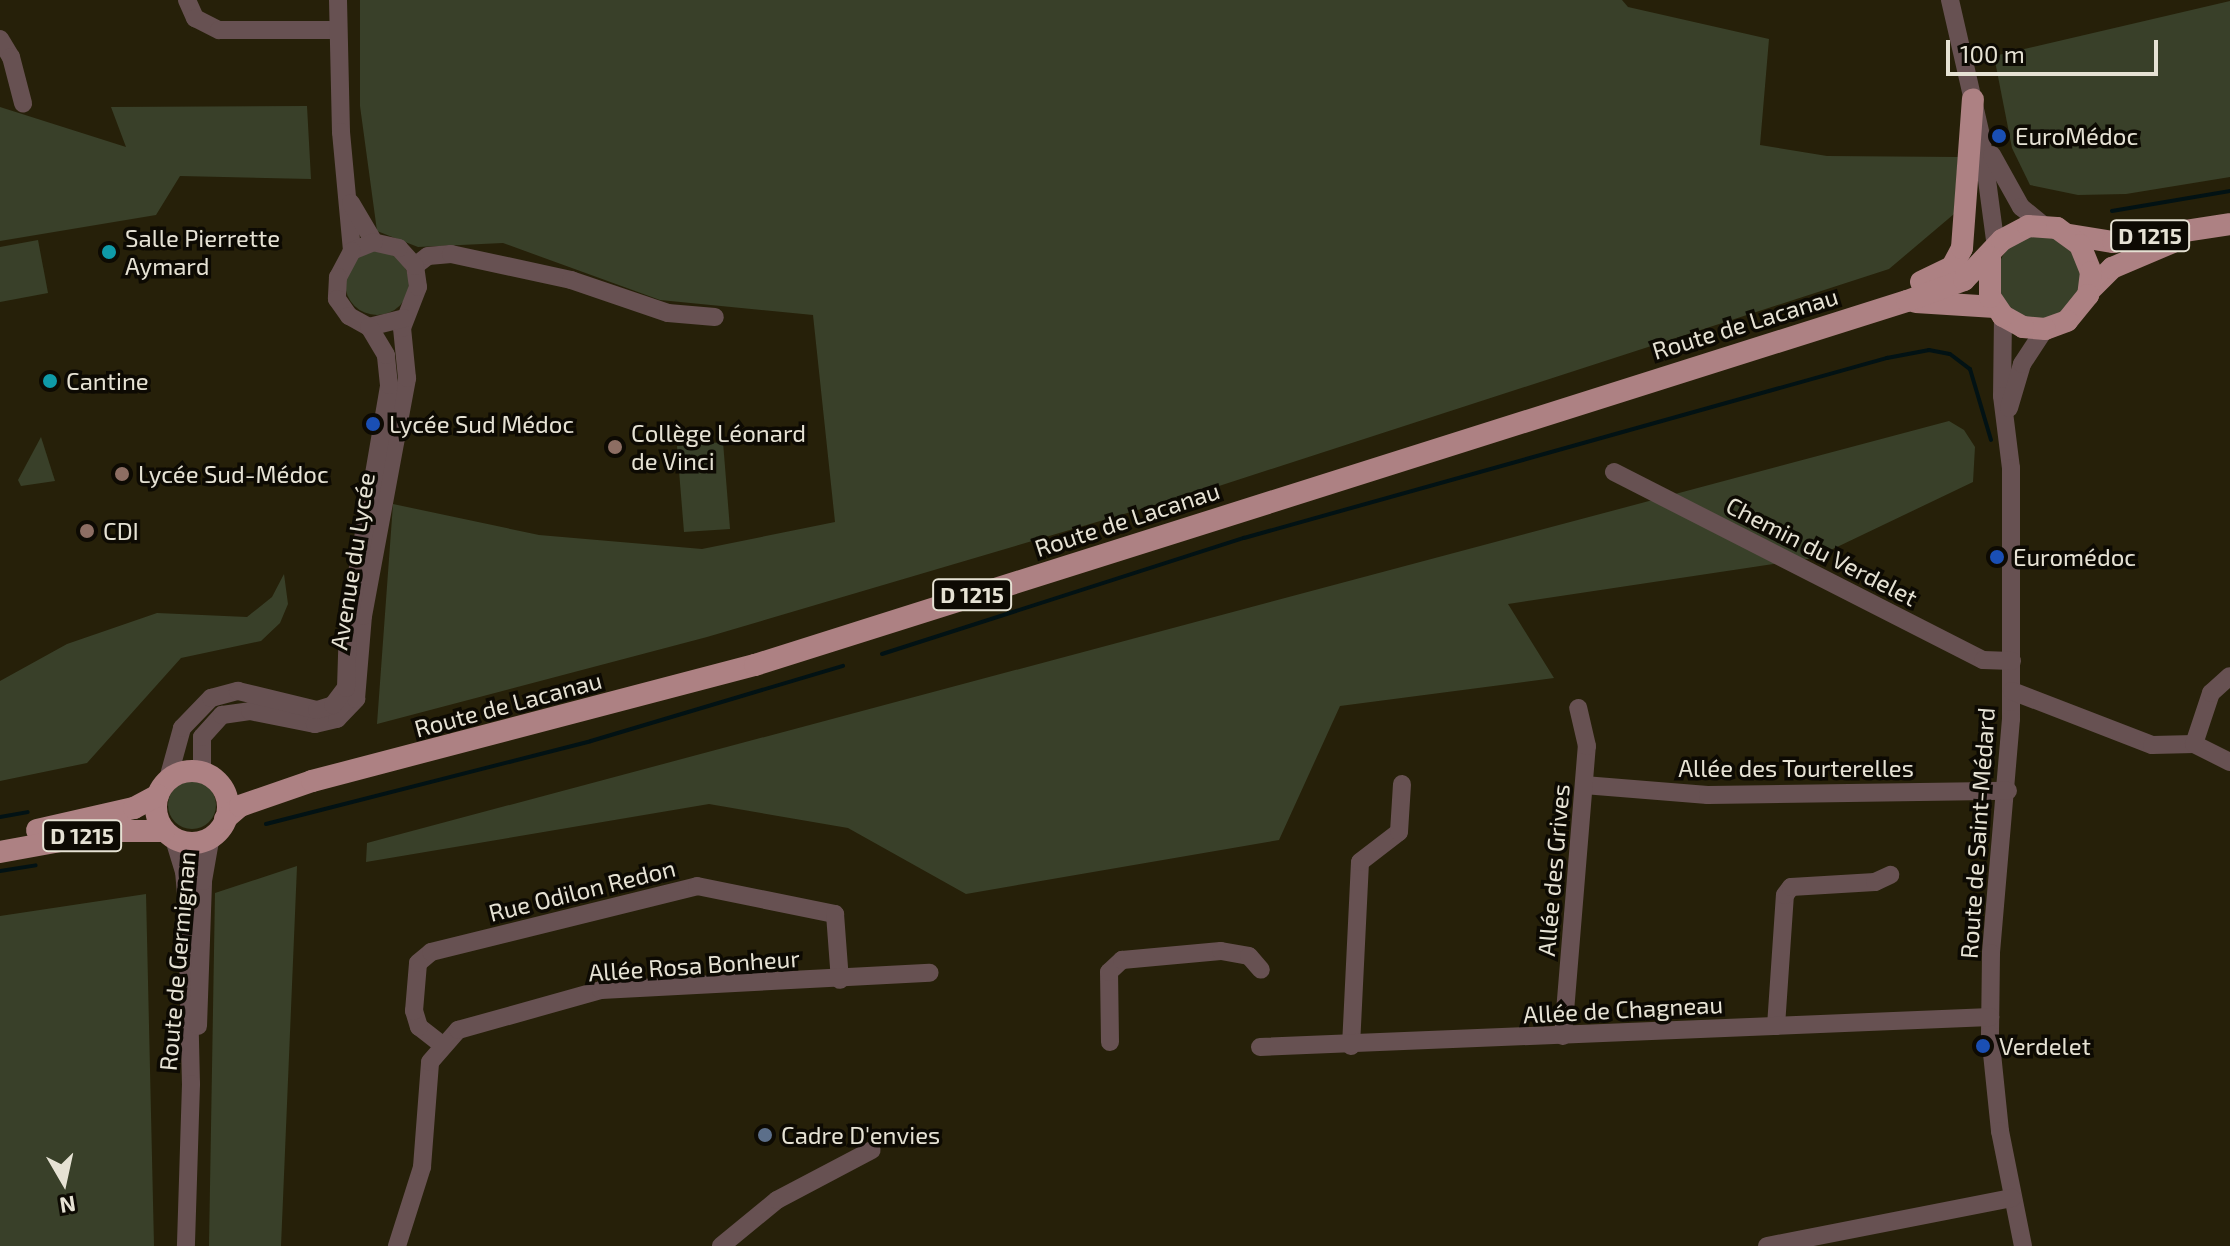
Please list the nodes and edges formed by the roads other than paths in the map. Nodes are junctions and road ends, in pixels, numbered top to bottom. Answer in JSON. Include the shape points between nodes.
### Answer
{"nodes":[{"id":1,"x":187,"y":0,"type":"edge"},
{"id":2,"x":338,"y":0,"type":"edge"},
{"id":3,"x":1950,"y":0,"type":"edge"},
{"id":4,"x":338,"y":30,"type":"junction"},
{"id":5,"x":0,"y":39,"type":"edge"},
{"id":6,"x":1973,"y":99,"type":"junction"},
{"id":7,"x":23,"y":103,"type":"dead end"},
{"id":8,"x":1981,"y":135,"type":"junction"},
{"id":9,"x":351,"y":203,"type":"junction"},
{"id":10,"x":2230,"y":224,"type":"edge"},
{"id":11,"x":2043,"y":225,"type":"junction"},
{"id":12,"x":2070,"y":235,"type":"junction"},
{"id":13,"x":374,"y":242,"type":"junction"},
{"id":14,"x":352,"y":251,"type":"junction"},
{"id":15,"x":1993,"y":252,"type":"junction"},
{"id":16,"x":415,"y":266,"type":"junction"},
{"id":17,"x":2089,"y":291,"type":"junction"},
{"id":18,"x":1907,"y":301,"type":"junction"},
{"id":19,"x":1999,"y":311,"type":"junction"},
{"id":20,"x":715,"y":317,"type":"dead end"},
{"id":21,"x":404,"y":318,"type":"junction"},
{"id":22,"x":369,"y":327,"type":"junction"},
{"id":23,"x":2045,"y":329,"type":"junction"},
{"id":24,"x":1779,"y":339,"type":"junction"},
{"id":25,"x":2007,"y":422,"type":"junction"},
{"id":26,"x":1614,"y":472,"type":"dead end"},
{"id":27,"x":2012,"y":661,"type":"junction"},
{"id":28,"x":2230,"y":676,"type":"edge"},
{"id":29,"x":2012,"y":691,"type":"junction"},
{"id":30,"x":1578,"y":708,"type":"dead end"},
{"id":31,"x":2194,"y":744,"type":"junction"},
{"id":32,"x":2230,"y":762,"type":"edge"},
{"id":33,"x":211,"y":778,"type":"junction"},
{"id":34,"x":312,"y":781,"type":"junction"},
{"id":35,"x":1402,"y":784,"type":"dead end"},
{"id":36,"x":1584,"y":785,"type":"junction"},
{"id":37,"x":163,"y":787,"type":"junction"},
{"id":38,"x":2008,"y":791,"type":"junction"},
{"id":39,"x":225,"y":819,"type":"junction"},
{"id":40,"x":169,"y":835,"type":"junction"},
{"id":41,"x":0,"y":837,"type":"edge"},
{"id":42,"x":210,"y":841,"type":"junction"},
{"id":43,"x":0,"y":852,"type":"edge"},
{"id":44,"x":1890,"y":875,"type":"dead end"},
{"id":45,"x":1261,"y":970,"type":"dead end"},
{"id":46,"x":930,"y":973,"type":"dead end"},
{"id":47,"x":840,"y":980,"type":"junction"},
{"id":48,"x":1990,"y":1017,"type":"junction"},
{"id":49,"x":1776,"y":1026,"type":"junction"},
{"id":50,"x":1563,"y":1036,"type":"junction"},
{"id":51,"x":1110,"y":1042,"type":"dead end"},
{"id":52,"x":441,"y":1044,"type":"junction"},
{"id":53,"x":1351,"y":1046,"type":"junction"},
{"id":54,"x":1260,"y":1047,"type":"dead end"},
{"id":55,"x":191,"y":1084,"type":"junction"},
{"id":56,"x":872,"y":1150,"type":"dead end"},
{"id":57,"x":2012,"y":1198,"type":"junction"},
{"id":58,"x":186,"y":1246,"type":"edge"},
{"id":59,"x":397,"y":1246,"type":"edge"},
{"id":60,"x":721,"y":1246,"type":"edge"},
{"id":61,"x":1767,"y":1246,"type":"edge"},
{"id":62,"x":2023,"y":1246,"type":"edge"}],
"edges":[{"from":1,"to":4,"type":"street","via":[[195,18],[219,30]]},
{"from":2,"to":4,"type":"street"},
{"from":3,"to":6,"type":"street"},
{"from":4,"to":9,"type":"street","via":[[341,132]]},
{"from":5,"to":7,"type":"street","via":[[11,57]]},
{"from":6,"to":8,"type":"street"},
{"from":6,"to":24,"type":"main road","via":[[1964,236],[1952,267]]},
{"from":8,"to":11,"type":"street","via":[[2006,187]]},
{"from":8,"to":15,"type":"street"},
{"from":9,"to":13,"type":"street"},
{"from":9,"to":14,"type":"street"},
{"from":10,"to":12,"type":"main road","number":"D 1215","via":[[2113,242]]},
{"from":10,"to":17,"type":"main road","number":"D 1215","via":[[2132,257]]},
{"from":11,"to":12,"type":"main road"},
{"from":11,"to":15,"type":"main road","name":"Route de Lacanau","via":[[2014,231]]},
{"from":12,"to":17,"type":"main road","via":[[2087,258]]},
{"from":13,"to":14,"type":"street"},
{"from":13,"to":16,"type":"street","via":[[399,248]]},
{"from":14,"to":22,"type":"street","via":[[340,268],[337,299],[349,316]]},
{"from":15,"to":18,"type":"main road","name":"Route de Lacanau","number":"D 1215","via":[[1964,280]]},
{"from":15,"to":19,"type":"main road","via":[[1986,282]]},
{"from":16,"to":20,"type":"street","via":[[428,256],[451,254],[571,280],[668,313]]},
{"from":16,"to":21,"type":"street","via":[[418,287]]},
{"from":17,"to":23,"type":"main road","via":[[2078,312]]},
{"from":18,"to":19,"type":"main road","name":"Route de Lacanau","number":"D 1215"},
{"from":18,"to":24,"type":"main road","name":"Route de Lacanau","number":"D 1215"},
{"from":19,"to":23,"type":"main road","name":"Route de Lacanau","via":[[2023,327]]},
{"from":19,"to":25,"type":"street","name":"Route de Saint-Médard"},
{"from":21,"to":22,"type":"street"},
{"from":21,"to":33,"type":"street","name":"Avenue du Lycée","via":[[407,378],[363,616],[356,699],[337,719],[315,724],[250,711],[222,715],[202,737]]},
{"from":22,"to":37,"type":"street","name":"Avenue du Lycée","via":[[386,355],[389,385],[348,626],[346,688],[333,705],[317,710],[238,691],[211,698],[182,728]]},
{"from":23,"to":25,"type":"street","name":"Route de Saint-Médard","via":[[2022,364]]},
{"from":24,"to":34,"type":"main road","name":"Route de Lacanau","number":"D 1215","via":[[770,660]]},
{"from":25,"to":27,"type":"street","name":"Route de Saint-Médard"},
{"from":26,"to":27,"type":"street","name":"Chemin du Verdelet","via":[[1983,660]]},
{"from":27,"to":29,"type":"street","name":"Route de Saint-Médard"},
{"from":28,"to":31,"type":"street","via":[[2211,693]]},
{"from":29,"to":31,"type":"street","via":[[2152,745]]},
{"from":29,"to":38,"type":"street","name":"Route de Saint-Médard"},
{"from":30,"to":36,"type":"street","name":"Allée des Grives","via":[[1587,746]]},
{"from":31,"to":32,"type":"street"},
{"from":33,"to":34,"type":"main road","name":"Route de Lacanau","number":"D 1215"},
{"from":33,"to":37,"type":"main road","via":[[181,772]]},
{"from":33,"to":39,"type":"main road"},
{"from":34,"to":39,"type":"main road","name":"Route de Lacanau","number":"D 1215","via":[[240,806]]},
{"from":35,"to":53,"type":"street","via":[[1399,832],[1360,862]]},
{"from":36,"to":38,"type":"street","name":"Allée des Tourterelles","via":[[1708,795]]},
{"from":36,"to":50,"type":"street","name":"Allée des Grives"},
{"from":37,"to":40,"type":"main road"},
{"from":37,"to":41,"type":"main road","number":"D 1215","via":[[116,813]]},
{"from":38,"to":48,"type":"street","name":"Route de Saint-Médard"},
{"from":39,"to":42,"type":"main road"},
{"from":40,"to":42,"type":"main road"},
{"from":40,"to":43,"type":"main road","number":"D 1215","via":[[114,831]]},
{"from":40,"to":55,"type":"street","name":"Route de Germignan","via":[[186,888]]},
{"from":42,"to":55,"type":"street","name":"Route de Germignan"},
{"from":44,"to":49,"type":"street","via":[[1875,882],[1791,887],[1785,895]]},
{"from":45,"to":51,"type":"street","via":[[1249,956],[1221,951],[1122,960],[1109,972]]},
{"from":46,"to":47,"type":"street","name":"Allée Rosa Bonheur"},
{"from":47,"to":52,"type":"street","name":"Allée Rosa Bonheur","via":[[601,990],[458,1030]]},
{"from":47,"to":52,"type":"street","name":"Rue Odilon Redon","via":[[835,914],[697,886],[431,952],[418,963],[414,1011],[419,1027]]},
{"from":48,"to":49,"type":"street","name":"Allée de Chagneau"},
{"from":48,"to":57,"type":"street","name":"Route de Saint-Médard"},
{"from":49,"to":50,"type":"street","name":"Allée de Chagneau"},
{"from":50,"to":53,"type":"street","name":"Allée de Chagneau"},
{"from":52,"to":59,"type":"street","via":[[430,1062],[419,1181]]},
{"from":53,"to":54,"type":"street","name":"Allée de Chagneau"},
{"from":55,"to":58,"type":"street","name":"Route de Germignan"},
{"from":56,"to":60,"type":"street","via":[[777,1200]]},
{"from":57,"to":61,"type":"street"},
{"from":57,"to":62,"type":"street","name":"Route de Saint-Médard"}]}
